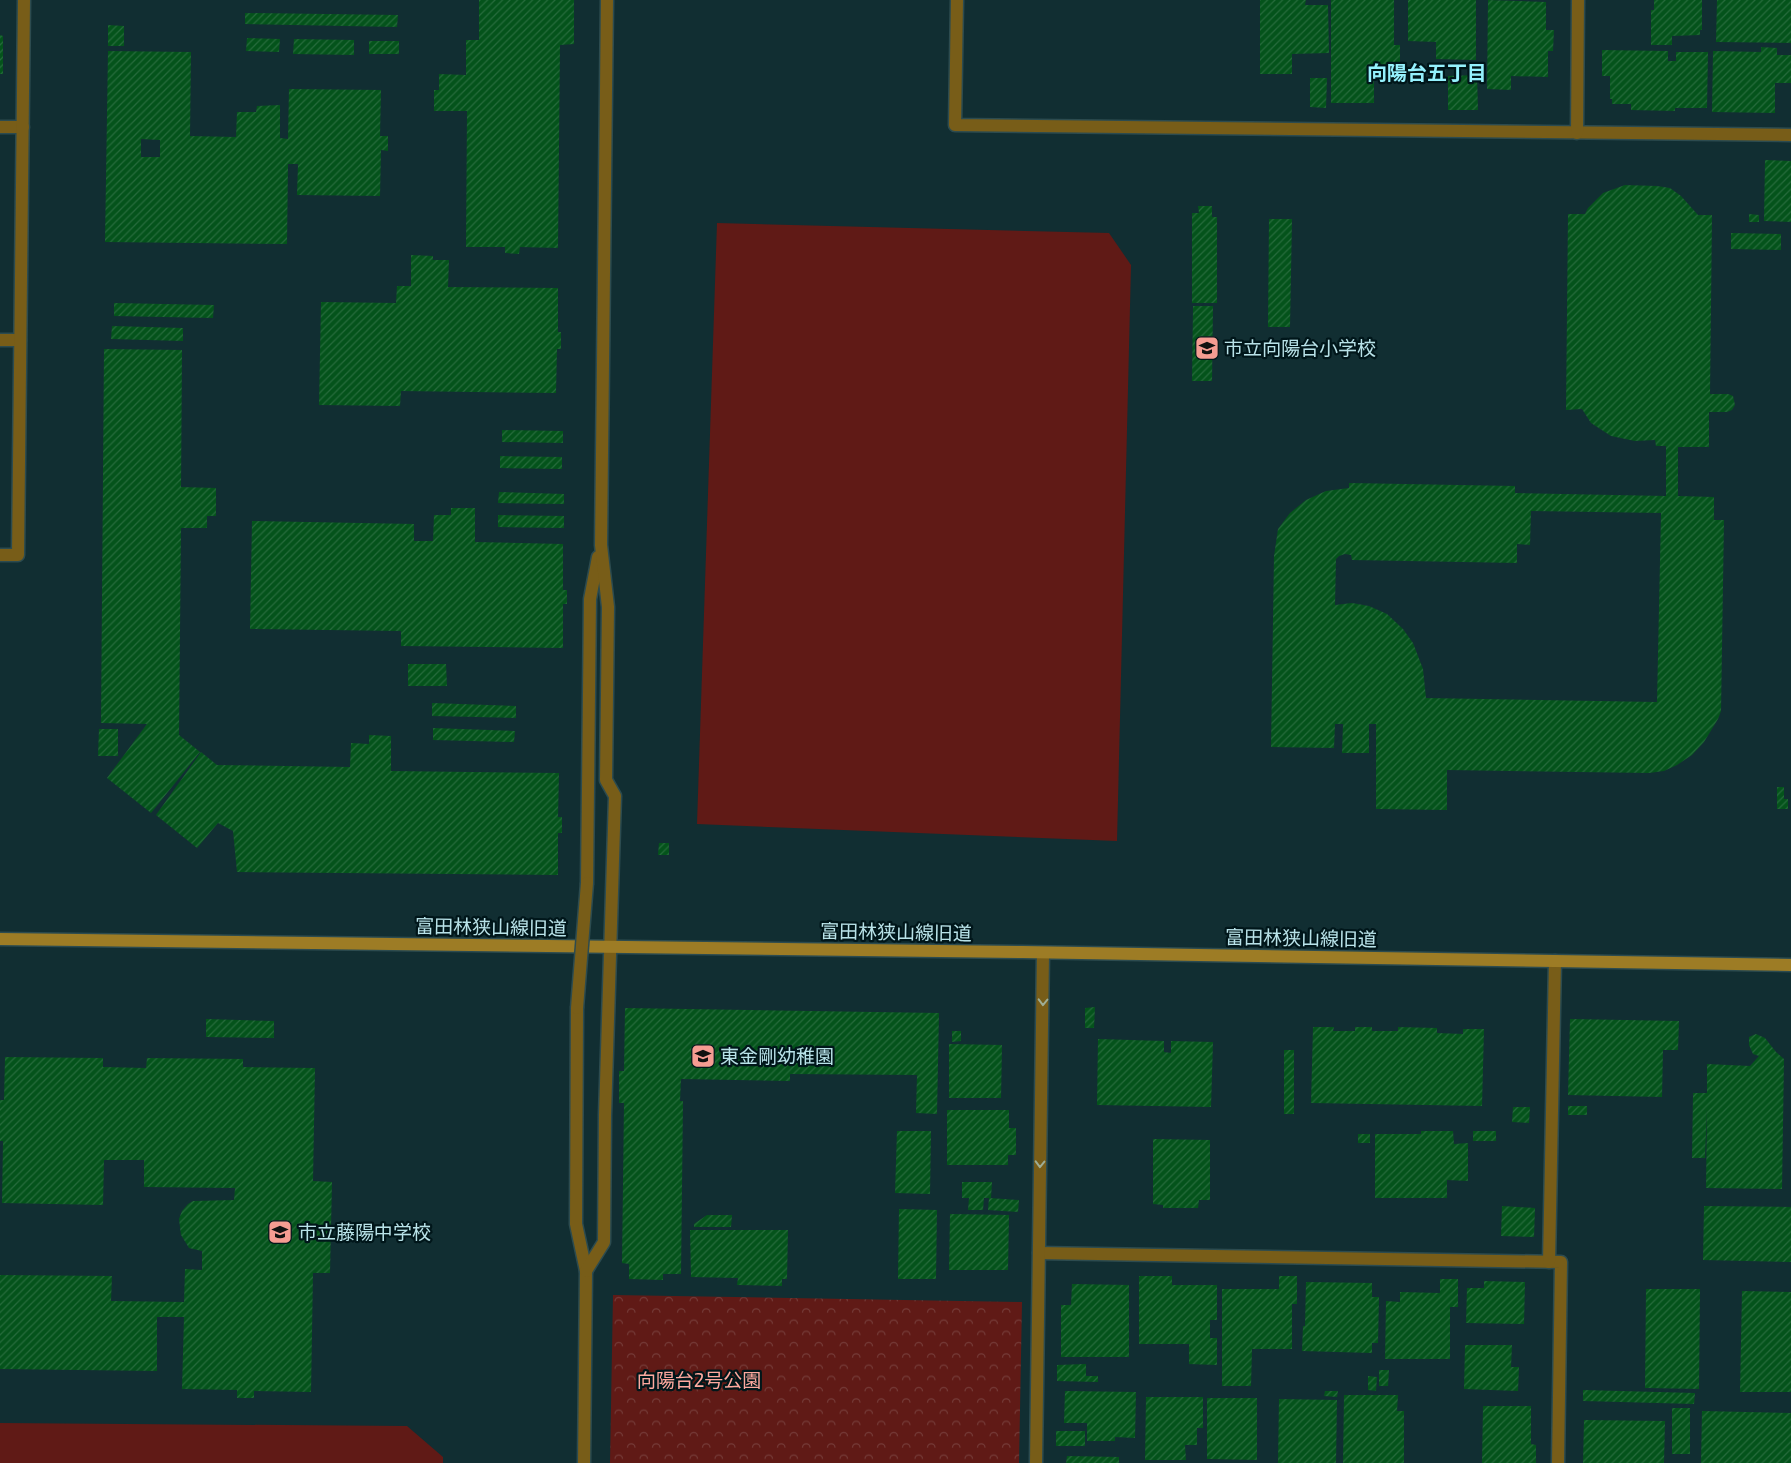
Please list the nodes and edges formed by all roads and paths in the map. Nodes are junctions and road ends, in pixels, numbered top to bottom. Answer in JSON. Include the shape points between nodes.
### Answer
{"nodes":[{"id":1,"x":24,"y":0,"type":"edge"},
{"id":2,"x":607,"y":0,"type":"edge"},
{"id":3,"x":957,"y":0,"type":"edge"},
{"id":4,"x":1578,"y":0,"type":"edge"},
{"id":5,"x":0,"y":127,"type":"edge"},
{"id":6,"x":23,"y":127,"type":"junction"},
{"id":7,"x":1577,"y":133,"type":"junction"},
{"id":8,"x":1791,"y":136,"type":"edge"},
{"id":9,"x":0,"y":340,"type":"edge"},
{"id":10,"x":20,"y":340,"type":"junction"},
{"id":11,"x":601,"y":545,"type":"junction"},
{"id":12,"x":0,"y":555,"type":"edge"},
{"id":13,"x":0,"y":939,"type":"edge"},
{"id":14,"x":609,"y":947,"type":"junction"},
{"id":15,"x":1043,"y":953,"type":"junction"},
{"id":16,"x":1555,"y":961,"type":"junction"},
{"id":17,"x":1791,"y":965,"type":"edge"},
{"id":18,"x":1039,"y":1253,"type":"junction"},
{"id":19,"x":1549,"y":1262,"type":"junction"},
{"id":20,"x":586,"y":1271,"type":"junction"},
{"id":21,"x":584,"y":1463,"type":"edge"},
{"id":22,"x":1036,"y":1463,"type":"edge"},
{"id":23,"x":1558,"y":1463,"type":"edge"}],
"edges":[{"from":1,"to":6,"type":"street"},
{"from":2,"to":11,"type":"street"},
{"from":3,"to":7,"type":"street","via":[[955,125]]},
{"from":4,"to":7,"type":"street"},
{"from":5,"to":6,"type":"street"},
{"from":6,"to":10,"type":"street"},
{"from":7,"to":8,"type":"street"},
{"from":9,"to":10,"type":"street"},
{"from":10,"to":12,"type":"street","via":[[18,555]]},
{"from":11,"to":14,"type":"street","via":[[608,607],[606,780],[615,796]]},
{"from":11,"to":20,"type":"street","bridge":true,"via":[[590,599],[587,883],[577,1008],[576,1224]]},
{"from":13,"to":14,"type":"street","name":"富田林狭山線旧道"},
{"from":14,"to":15,"type":"street","name":"富田林狭山線旧道"},
{"from":14,"to":20,"type":"street","via":[[604,1242]]},
{"from":15,"to":16,"type":"street","name":"富田林狭山線旧道"},
{"from":15,"to":18,"type":"street","one_way":true},
{"from":16,"to":17,"type":"street","name":"富田林狭山線旧道"},
{"from":16,"to":19,"type":"street"},
{"from":18,"to":19,"type":"street"},
{"from":18,"to":22,"type":"street"},
{"from":19,"to":23,"type":"street","via":[[1561,1262]]},
{"from":20,"to":21,"type":"street"}]}
